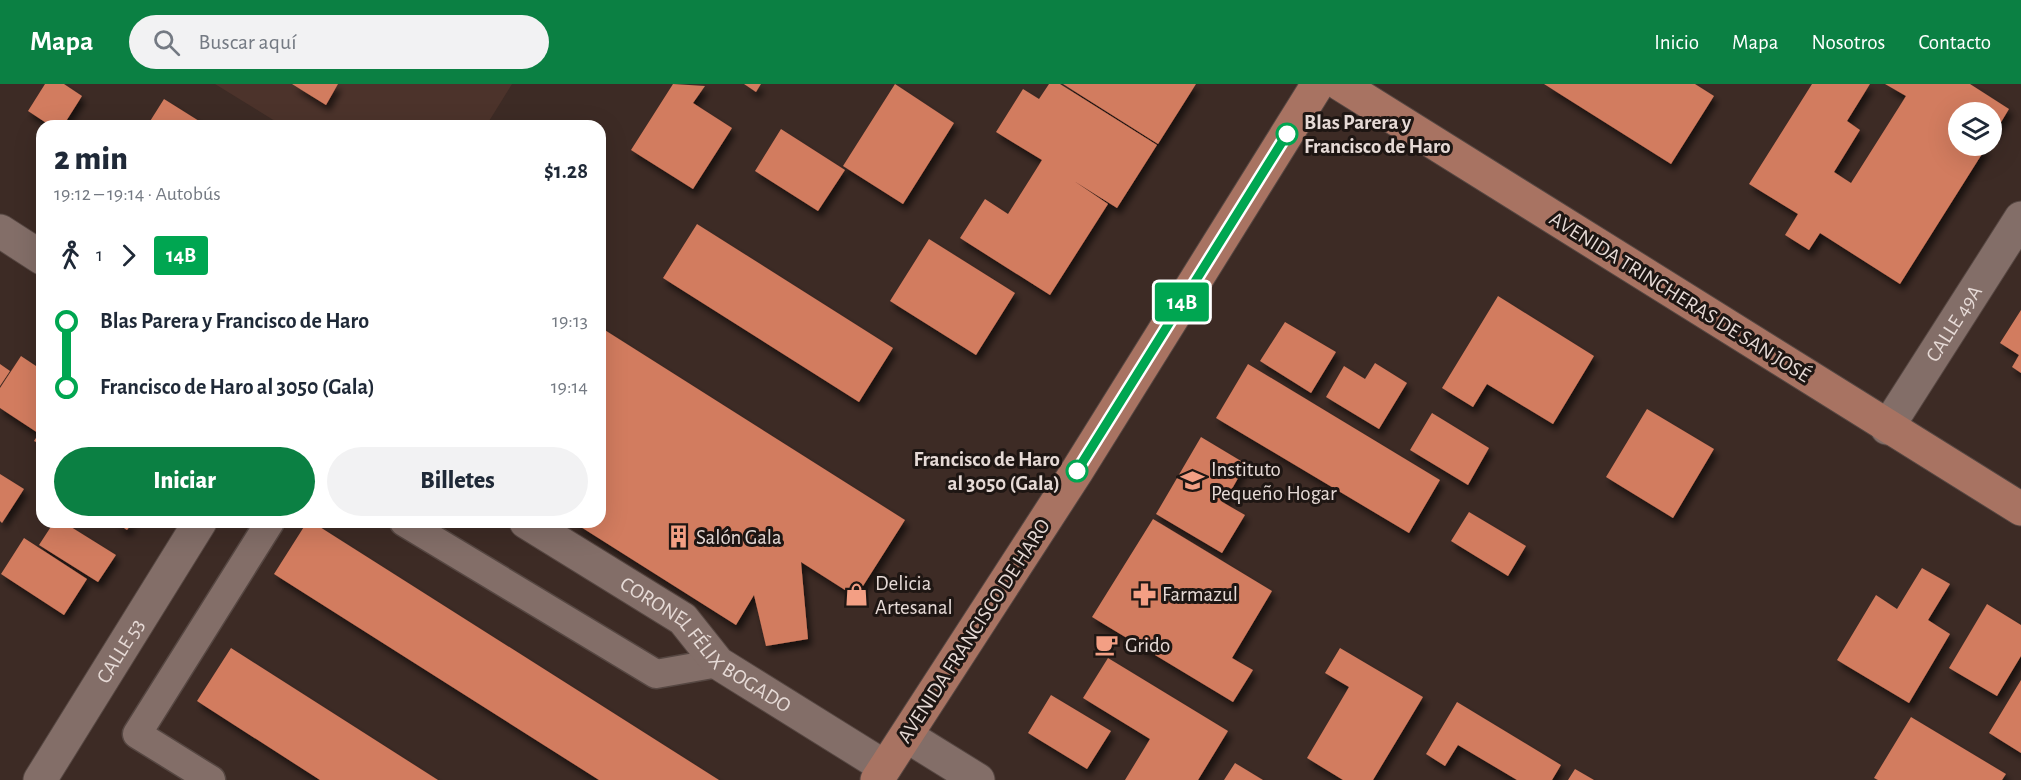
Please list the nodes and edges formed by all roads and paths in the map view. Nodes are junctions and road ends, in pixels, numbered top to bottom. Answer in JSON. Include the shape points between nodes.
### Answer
{"nodes":[{"id":1,"x":1318,"y":84,"type":"edge"},
{"id":2,"x":1340,"y":84,"type":"edge"},
{"id":3,"x":2021,"y":218,"type":"edge"},
{"id":4,"x":0,"y":231,"type":"edge"},
{"id":5,"x":36,"y":254,"type":"edge"},
{"id":6,"x":1887,"y":428,"type":"junction"},
{"id":7,"x":2021,"y":510,"type":"edge"},
{"id":8,"x":196,"y":528,"type":"edge"},
{"id":9,"x":266,"y":528,"type":"edge"},
{"id":10,"x":414,"y":528,"type":"edge"},
{"id":11,"x":536,"y":528,"type":"edge"},
{"id":12,"x":718,"y":663,"type":"junction"},
{"id":13,"x":907,"y":736,"type":"junction"},
{"id":14,"x":881,"y":774,"type":"edge"},
{"id":15,"x":40,"y":780,"type":"edge"},
{"id":16,"x":212,"y":780,"type":"edge"},
{"id":17,"x":978,"y":780,"type":"edge"}],
"edges":[{"from":1,"to":13,"type":"main road","name":"AVENIDA FRANCISCO DE HARO"},
{"from":2,"to":6,"type":"main road","name":"AVENIDA TRINCHERAS DE SAN JOSÉ"},
{"from":3,"to":6,"type":"street","name":"CALLE 49A"},
{"from":4,"to":5,"type":"street"},
{"from":6,"to":7,"type":"main road","name":"AVENIDA TRINCHERAS DE SAN JOSÉ"},
{"from":8,"to":15,"type":"street","name":"CALLE 53"},
{"from":9,"to":16,"type":"lane","via":[[137,734]]},
{"from":10,"to":12,"type":"lane","via":[[657,674]]},
{"from":11,"to":12,"type":"street","name":"CORONEL FÉLIX BOGADO","via":[[683,619]]},
{"from":12,"to":14,"type":"street","name":"CORONEL FÉLIX BOGADO"},
{"from":13,"to":14,"type":"main road","name":"AVENIDA FRANCISCO DE HARO"},
{"from":13,"to":17,"type":"street"}]}
